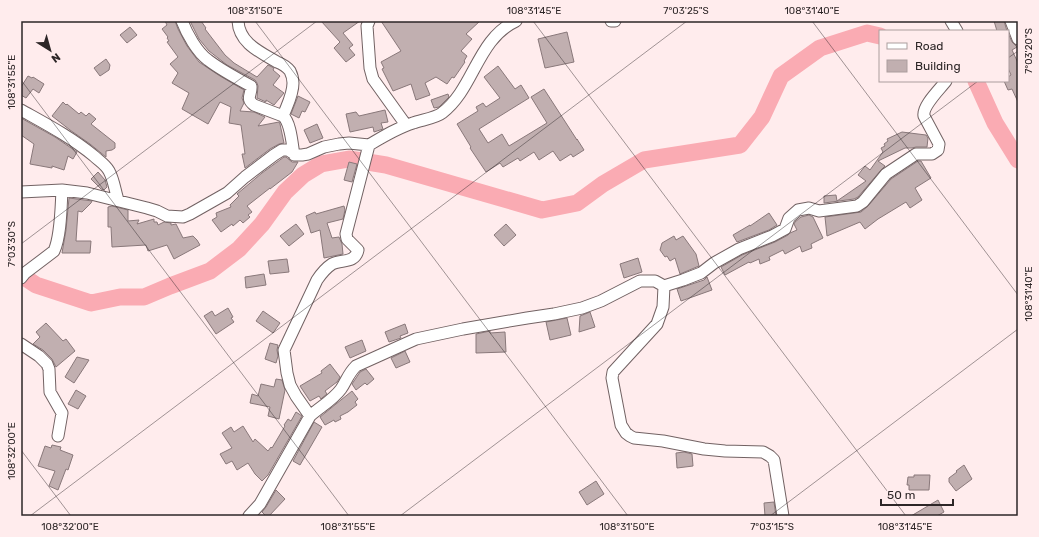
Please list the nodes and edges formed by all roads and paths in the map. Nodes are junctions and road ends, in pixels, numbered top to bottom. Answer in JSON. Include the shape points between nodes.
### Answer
{"nodes":[{"id":1,"x":182,"y":21,"type":"edge"},
{"id":2,"x":238,"y":21,"type":"edge"},
{"id":3,"x":368,"y":21,"type":"edge"},
{"id":4,"x":516,"y":21,"type":"edge"},
{"id":5,"x":611,"y":21,"type":"edge"},
{"id":6,"x":615,"y":21,"type":"edge"},
{"id":7,"x":951,"y":21,"type":"edge"},
{"id":8,"x":1011,"y":21,"type":"edge"},
{"id":9,"x":956,"y":30,"type":"edge"},
{"id":10,"x":1018,"y":39,"type":"edge"},
{"id":11,"x":945,"y":82,"type":"edge"},
{"id":12,"x":21,"y":110,"type":"edge"},
{"id":13,"x":282,"y":116,"type":"junction"},
{"id":14,"x":406,"y":125,"type":"junction"},
{"id":15,"x":369,"y":148,"type":"junction"},
{"id":16,"x":294,"y":155,"type":"junction"},
{"id":17,"x":62,"y":190,"type":"junction"},
{"id":18,"x":21,"y":192,"type":"edge"},
{"id":19,"x":118,"y":200,"type":"junction"},
{"id":20,"x":22,"y":276,"type":"edge"},
{"id":21,"x":664,"y":286,"type":"junction"},
{"id":22,"x":21,"y":344,"type":"edge"},
{"id":23,"x":310,"y":416,"type":"junction"},
{"id":24,"x":58,"y":436,"type":"dead end"},
{"id":25,"x":249,"y":516,"type":"edge"},
{"id":26,"x":783,"y":516,"type":"edge"}],
"edges":[{"from":1,"to":13,"type":"street","via":[[207,59],[251,86],[251,103]]},
{"from":2,"to":13,"type":"street","via":[[240,33],[246,42],[284,66],[292,75],[292,94]]},
{"from":3,"to":14,"type":"street","via":[[370,68],[373,79]]},
{"from":4,"to":14,"type":"street","via":[[507,25],[490,42],[456,100],[441,114]]},
{"from":5,"to":6,"type":"street"},
{"from":7,"to":9,"type":"street"},
{"from":8,"to":10,"type":"street"},
{"from":11,"to":21,"type":"street","via":[[923,113],[939,144],[936,152],[916,154],[886,174],[857,206],[819,211],[809,208],[798,210],[789,218],[785,229],[739,249],[701,273]]},
{"from":12,"to":19,"type":"street","via":[[63,133],[104,164],[111,176]]},
{"from":13,"to":16,"type":"street","via":[[288,124]]},
{"from":14,"to":15,"type":"street","via":[[386,135]]},
{"from":15,"to":16,"type":"street","via":[[348,143],[324,147],[308,154]]},
{"from":15,"to":23,"type":"street","via":[[346,234],[358,253],[351,260],[333,264],[322,273],[284,350],[290,385]]},
{"from":16,"to":19,"type":"street","via":[[288,150],[282,150],[227,193],[183,217],[167,216]]},
{"from":17,"to":18,"type":"street"},
{"from":17,"to":19,"type":"street"},
{"from":17,"to":20,"type":"street","via":[[58,238],[54,251]]},
{"from":21,"to":23,"type":"street","via":[[655,281],[640,281],[582,308],[416,339],[356,366],[350,371],[335,396]]},
{"from":21,"to":26,"type":"street","via":[[663,307],[657,324],[613,372],[621,425],[626,433],[634,438],[704,449],[763,452],[774,460]]},
{"from":22,"to":24,"type":"street","via":[[39,356],[50,369],[50,392],[62,413]]},
{"from":23,"to":25,"type":"street","via":[[260,504]]}]}
